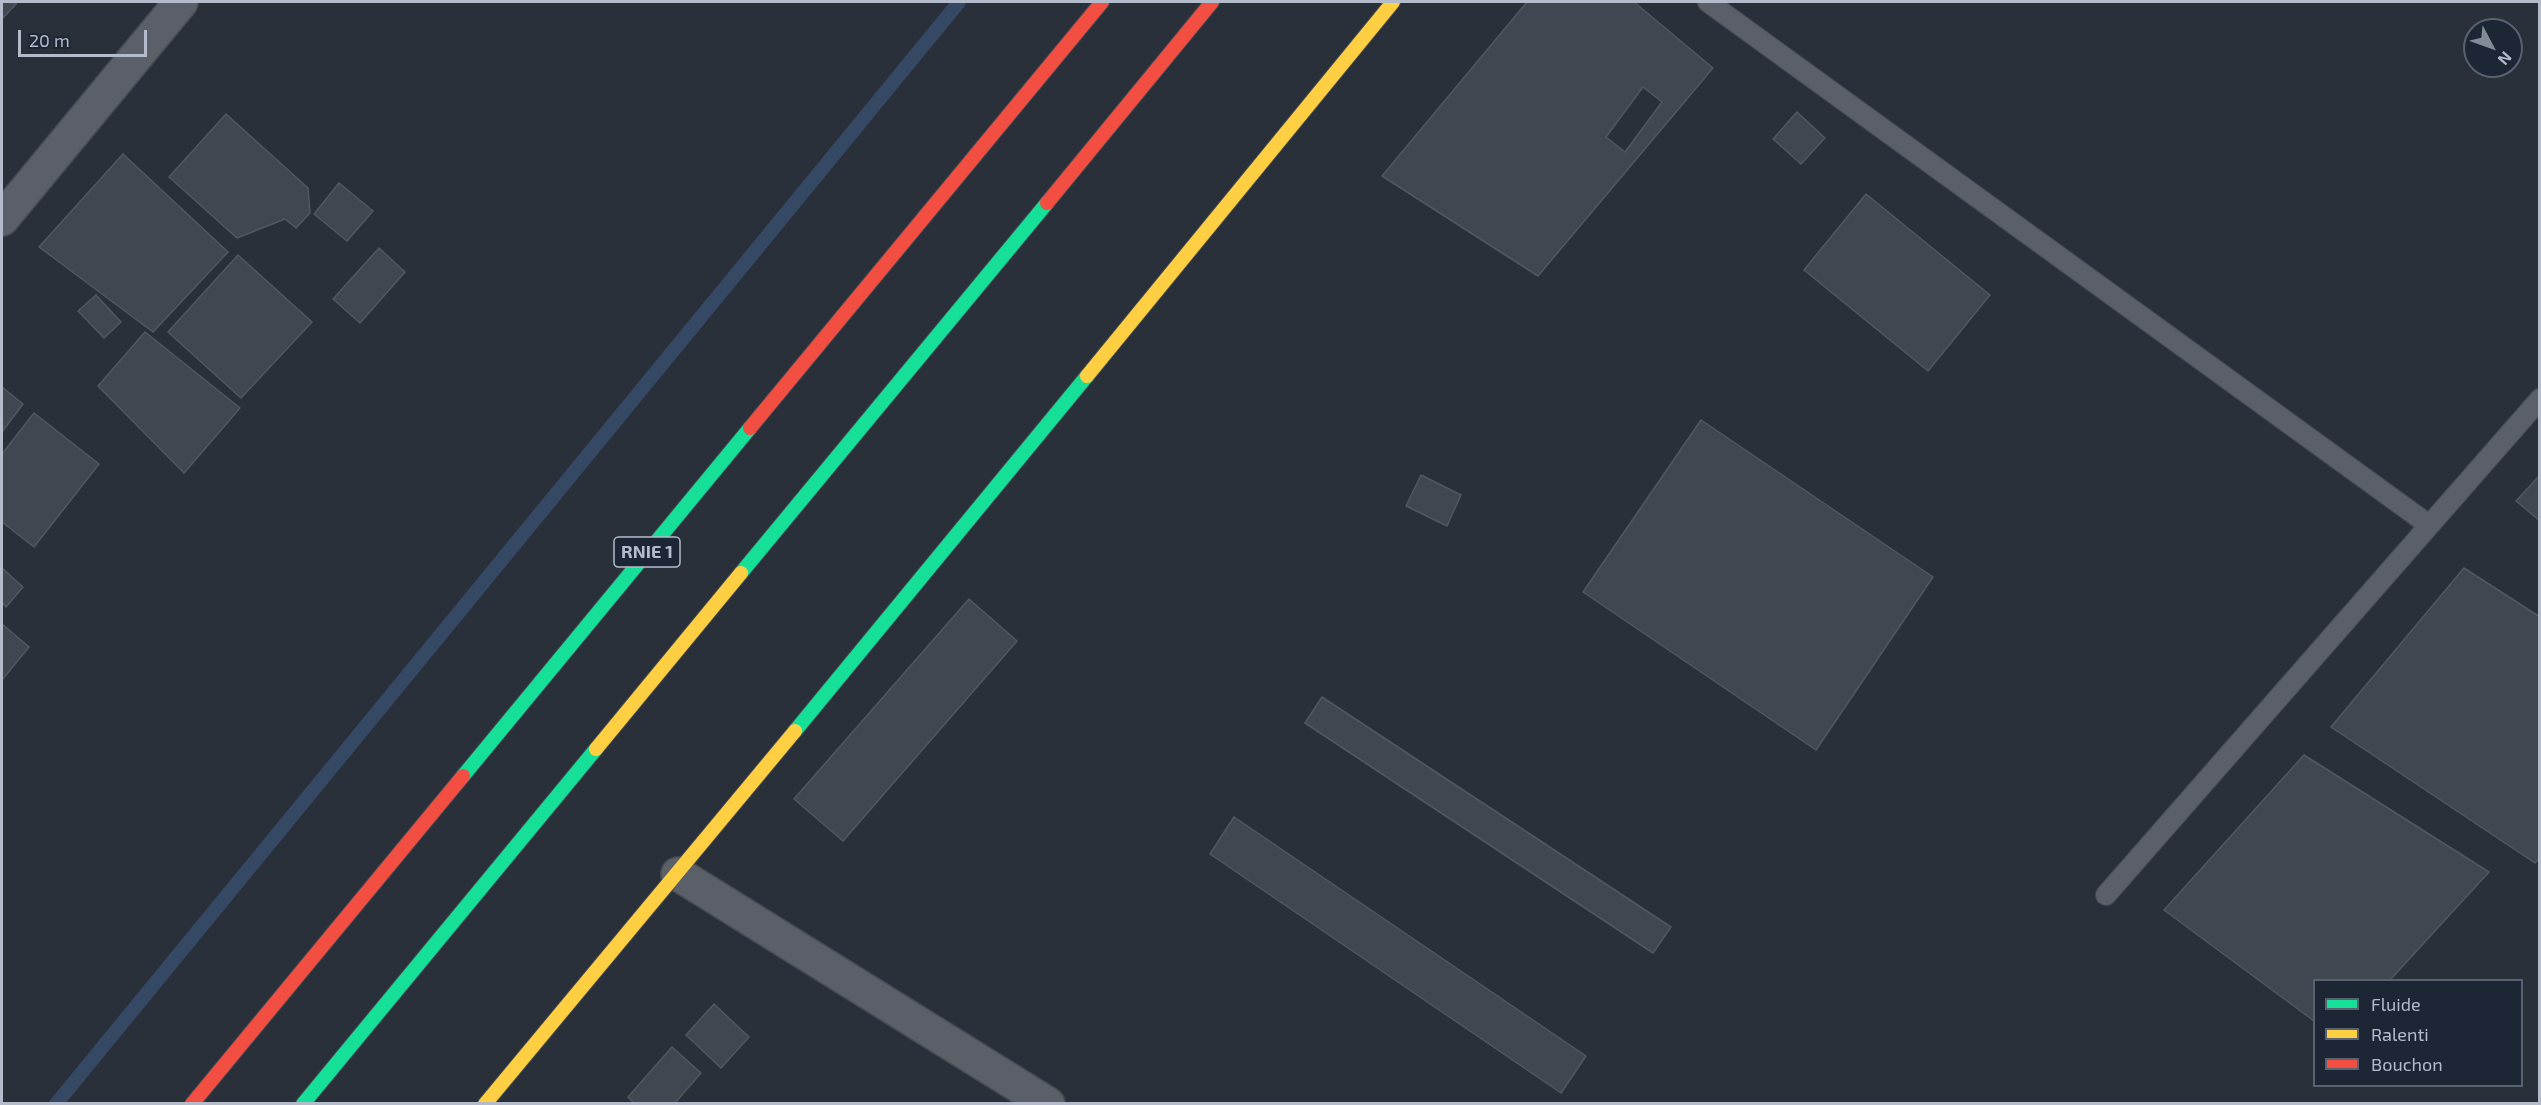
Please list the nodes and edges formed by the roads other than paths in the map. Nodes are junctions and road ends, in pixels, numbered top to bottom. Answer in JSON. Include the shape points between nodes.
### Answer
{"nodes":[{"id":1,"x":181,"y":2,"type":"edge"},
{"id":2,"x":1102,"y":2,"type":"edge"},
{"id":3,"x":1212,"y":2,"type":"edge"},
{"id":4,"x":1393,"y":2,"type":"edge"},
{"id":5,"x":1708,"y":2,"type":"edge"},
{"id":6,"x":2,"y":219,"type":"edge"},
{"id":7,"x":2540,"y":399,"type":"edge"},
{"id":8,"x":2429,"y":525,"type":"junction"},
{"id":9,"x":678,"y":874,"type":"junction"},
{"id":10,"x":2106,"y":895,"type":"dead end"},
{"id":11,"x":192,"y":1104,"type":"edge"},
{"id":12,"x":303,"y":1104,"type":"edge"},
{"id":13,"x":485,"y":1104,"type":"edge"},
{"id":14,"x":1048,"y":1104,"type":"edge"}],
"edges":[{"from":1,"to":6,"type":"street"},
{"from":2,"to":11,"type":"main road","number":"RNIE 1"},
{"from":3,"to":12,"type":"main road"},
{"from":4,"to":9,"type":"main road"},
{"from":5,"to":8,"type":"lane"},
{"from":7,"to":8,"type":"lane"},
{"from":8,"to":10,"type":"lane"},
{"from":9,"to":13,"type":"main road"},
{"from":9,"to":14,"type":"street"}]}
